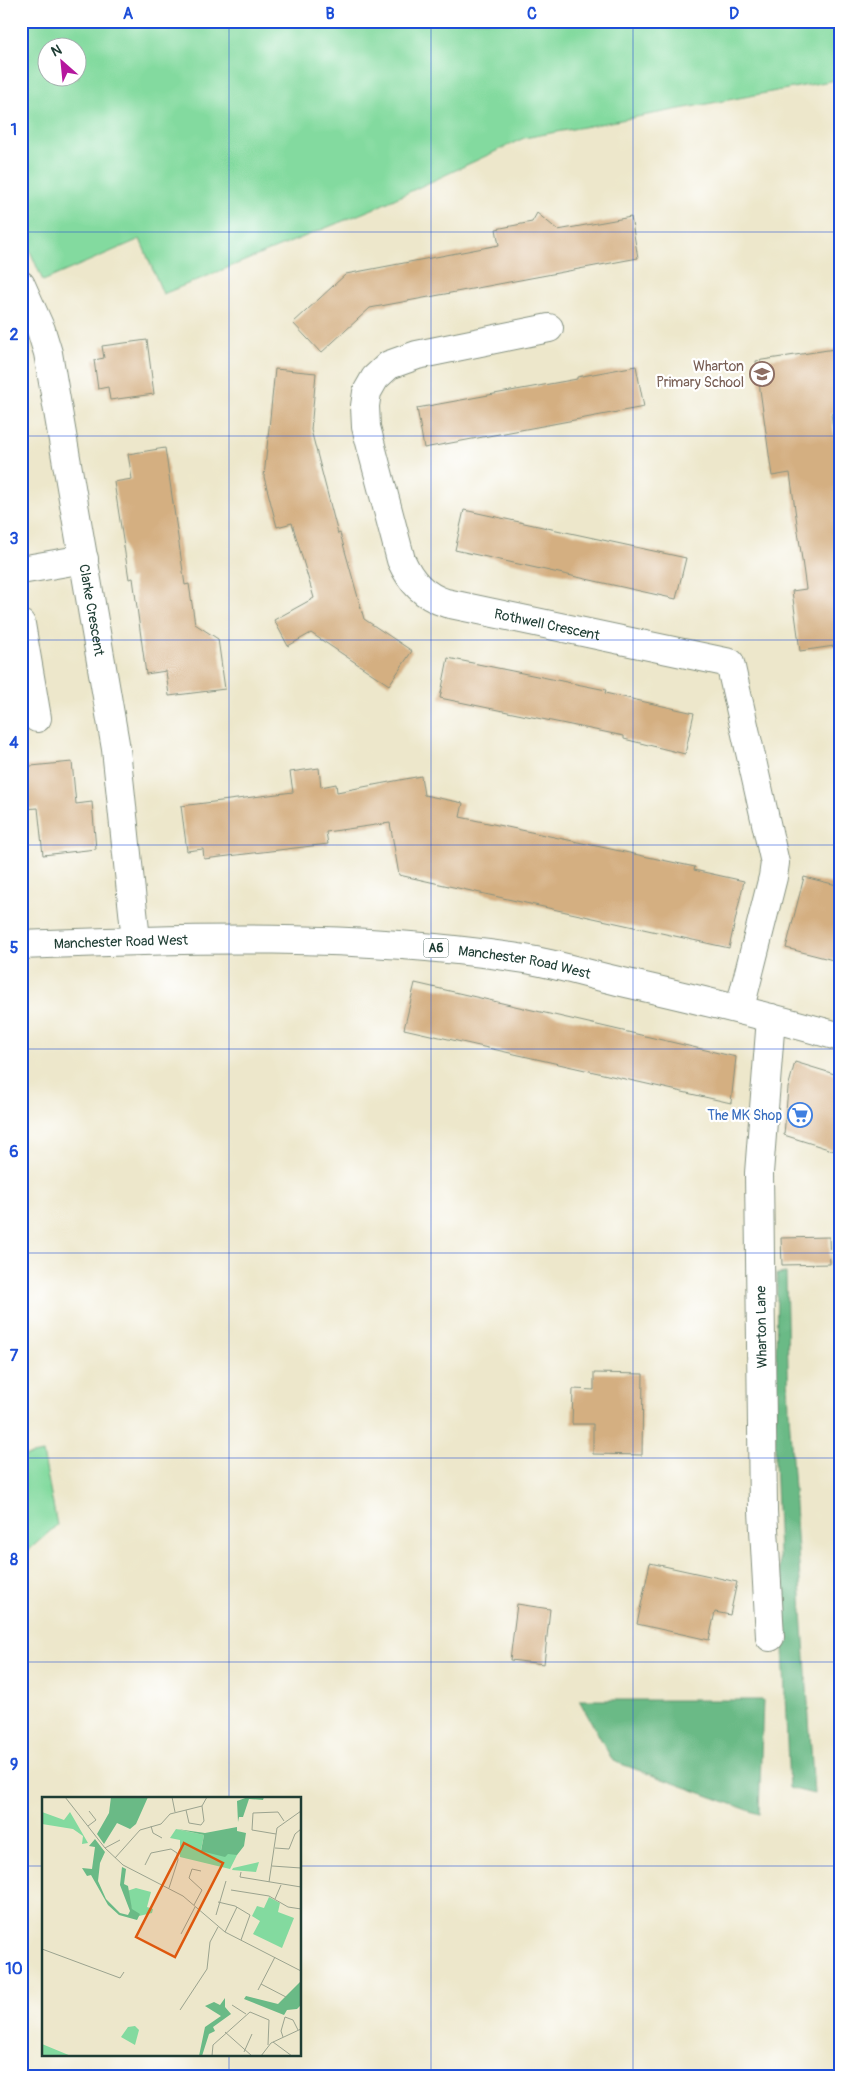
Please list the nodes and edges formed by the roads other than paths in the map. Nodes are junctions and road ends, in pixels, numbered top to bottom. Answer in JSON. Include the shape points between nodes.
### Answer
{"nodes":[{"id":1,"x":21,"y":285,"type":"edge"},
{"id":2,"x":549,"y":328,"type":"dead end"},
{"id":3,"x":84,"y":559,"type":"junction"},
{"id":4,"x":21,"y":570,"type":"edge"},
{"id":5,"x":21,"y":624,"type":"edge"},
{"id":6,"x":37,"y":718,"type":"dead end"},
{"id":7,"x":136,"y":940,"type":"junction"},
{"id":8,"x":21,"y":945,"type":"edge"},
{"id":9,"x":740,"y":1008,"type":"junction"},
{"id":10,"x":771,"y":1018,"type":"junction"},
{"id":11,"x":841,"y":1036,"type":"edge"},
{"id":12,"x":770,"y":1637,"type":"dead end"}],
"edges":[{"from":1,"to":3,"type":"street","name":"Clarke Crescent","via":[[48,353]]},
{"from":2,"to":9,"type":"street","name":"Rothwell Crescent","via":[[417,355],[389,365],[375,378],[367,392],[366,427],[401,560],[418,588],[432,599],[446,604],[730,663],[775,863]]},
{"from":3,"to":4,"type":"street"},
{"from":3,"to":7,"type":"street","name":"Clarke Crescent","via":[[116,749]]},
{"from":5,"to":6,"type":"street"},
{"from":7,"to":8,"type":"street","name":"Manchester Road West","number":"A6"},
{"from":7,"to":9,"type":"street","name":"Manchester Road West","number":"A6","via":[[335,940],[456,950],[527,960]]},
{"from":9,"to":10,"type":"street","name":"Manchester Road West","number":"A6"},
{"from":10,"to":11,"type":"street","name":"Manchester Road West","number":"A6"},
{"from":10,"to":12,"type":"street","name":"Wharton Lane","via":[[759,1173],[763,1511]]}]}
